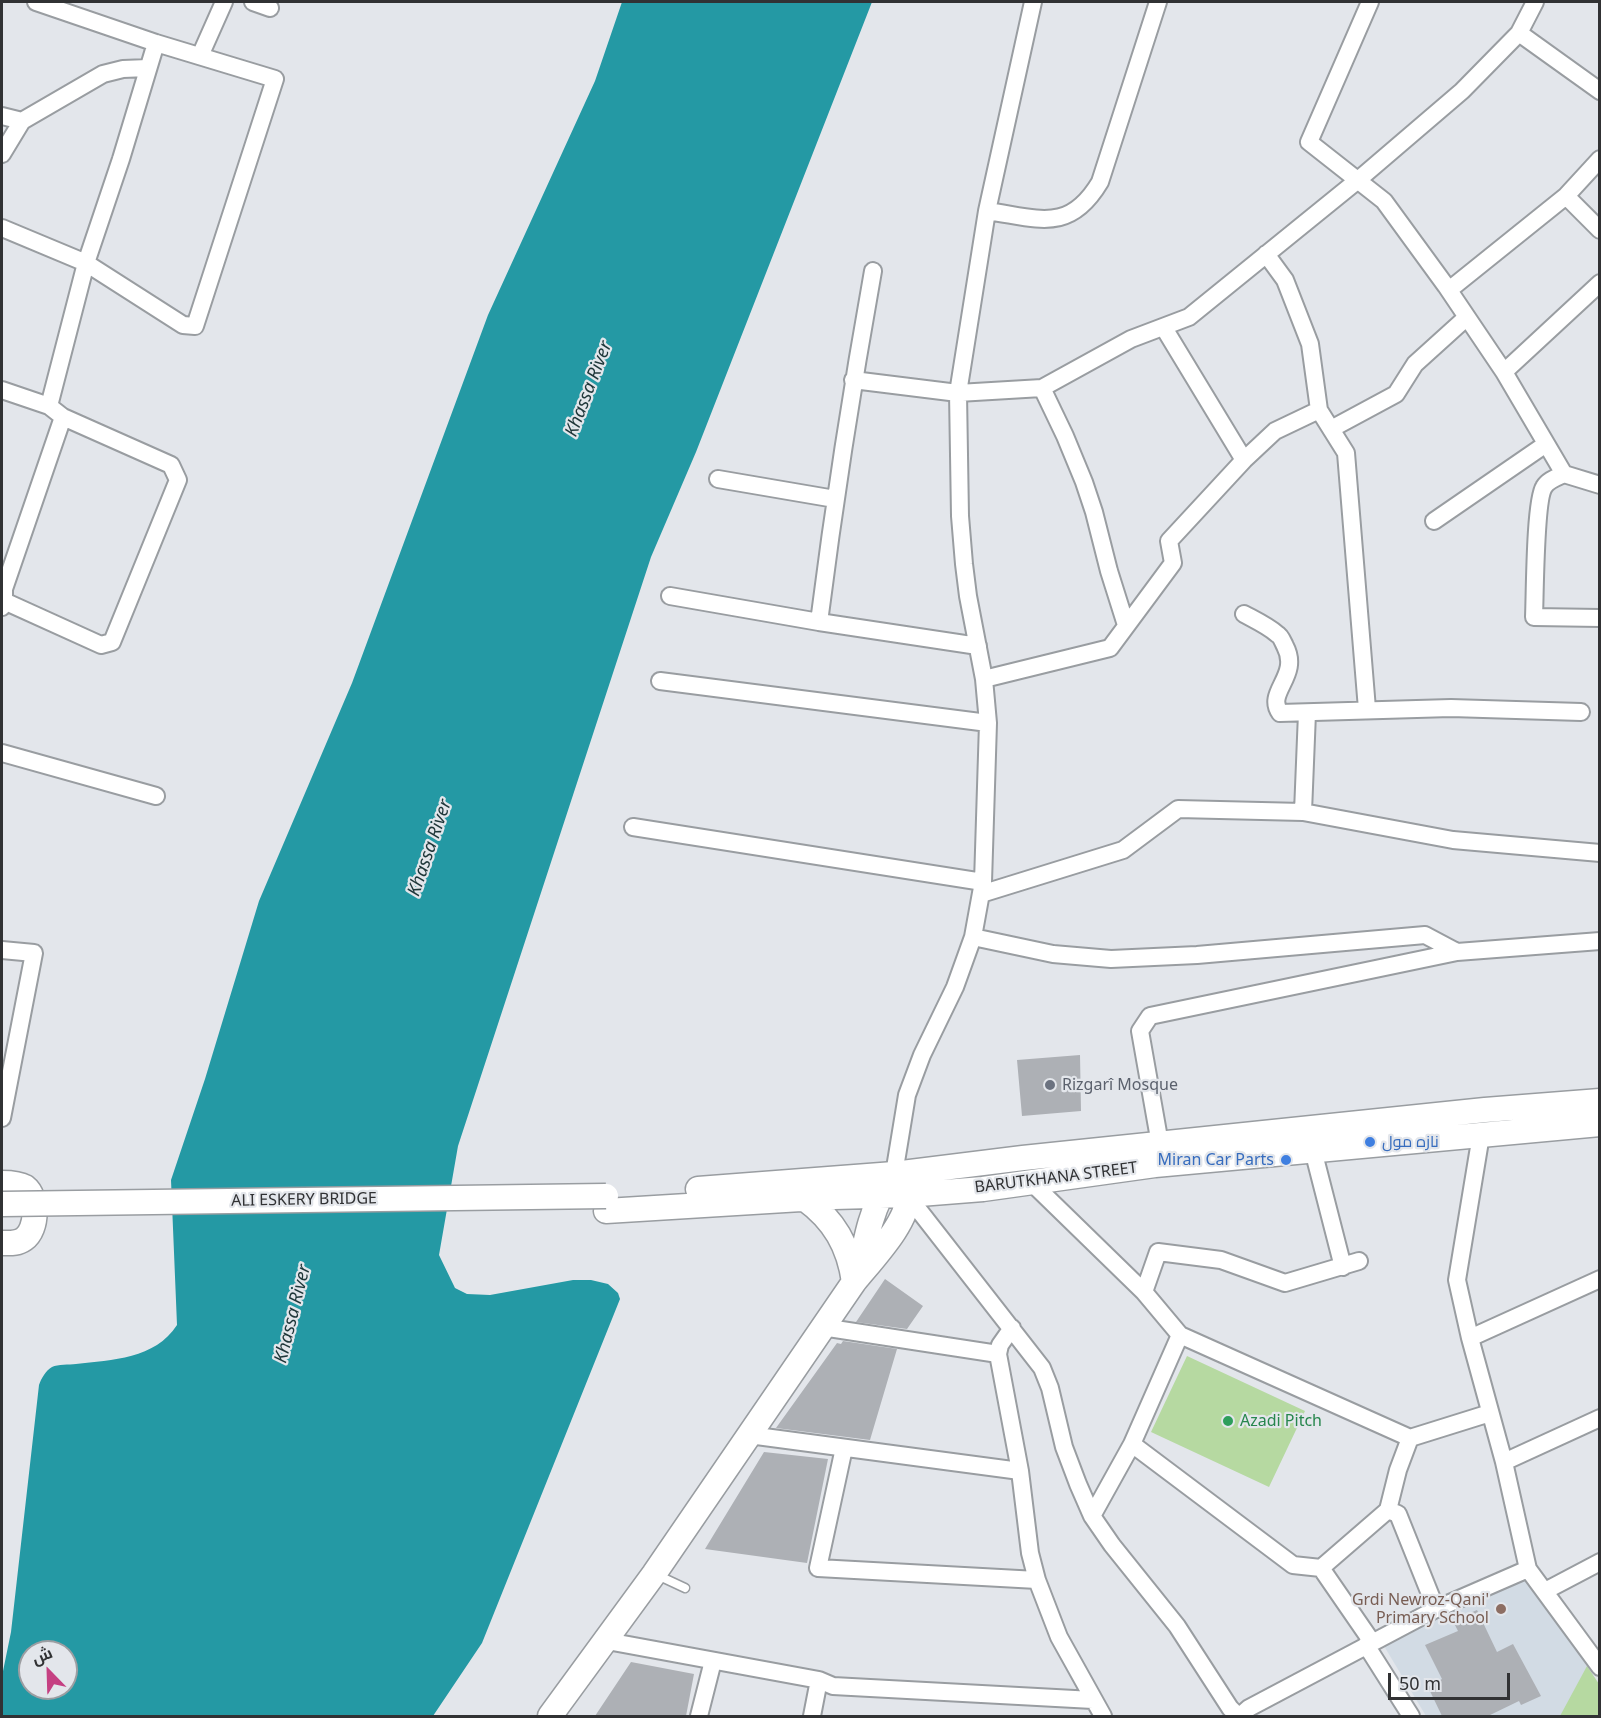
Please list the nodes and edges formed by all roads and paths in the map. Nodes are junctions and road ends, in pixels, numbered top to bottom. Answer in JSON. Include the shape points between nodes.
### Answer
{"nodes":[{"id":1,"x":36,"y":2,"type":"edge"},
{"id":2,"x":224,"y":2,"type":"edge"},
{"id":3,"x":253,"y":2,"type":"edge"},
{"id":4,"x":1033,"y":2,"type":"edge"},
{"id":5,"x":1158,"y":2,"type":"edge"},
{"id":6,"x":1370,"y":2,"type":"edge"},
{"id":7,"x":1535,"y":2,"type":"edge"},
{"id":8,"x":270,"y":8,"type":"dead end"},
{"id":9,"x":1519,"y":33,"type":"junction"},
{"id":10,"x":156,"y":43,"type":"junction"},
{"id":11,"x":200,"y":56,"type":"junction"},
{"id":12,"x":148,"y":68,"type":"junction"},
{"id":13,"x":1599,"y":91,"type":"edge"},
{"id":14,"x":2,"y":116,"type":"edge"},
{"id":15,"x":22,"y":121,"type":"junction"},
{"id":16,"x":2,"y":154,"type":"edge"},
{"id":17,"x":1599,"y":159,"type":"edge"},
{"id":18,"x":1358,"y":180,"type":"junction"},
{"id":19,"x":1566,"y":196,"type":"junction"},
{"id":20,"x":987,"y":211,"type":"junction"},
{"id":21,"x":2,"y":228,"type":"edge"},
{"id":22,"x":1599,"y":230,"type":"edge"},
{"id":23,"x":1266,"y":254,"type":"junction"},
{"id":24,"x":86,"y":263,"type":"junction"},
{"id":25,"x":873,"y":271,"type":"dead end"},
{"id":26,"x":1599,"y":283,"type":"edge"},
{"id":27,"x":1449,"y":290,"type":"junction"},
{"id":28,"x":1467,"y":317,"type":"junction"},
{"id":29,"x":1164,"y":328,"type":"junction"},
{"id":30,"x":1504,"y":372,"type":"junction"},
{"id":31,"x":853,"y":380,"type":"junction"},
{"id":32,"x":1042,"y":388,"type":"junction"},
{"id":33,"x":2,"y":390,"type":"edge"},
{"id":34,"x":958,"y":393,"type":"junction"},
{"id":35,"x":49,"y":406,"type":"junction"},
{"id":36,"x":1319,"y":410,"type":"junction"},
{"id":37,"x":63,"y":417,"type":"junction"},
{"id":38,"x":1331,"y":429,"type":"junction"},
{"id":39,"x":1546,"y":444,"type":"junction"},
{"id":40,"x":1244,"y":460,"type":"junction"},
{"id":41,"x":1564,"y":474,"type":"junction"},
{"id":42,"x":718,"y":479,"type":"dead end"},
{"id":43,"x":1599,"y":485,"type":"edge"},
{"id":44,"x":835,"y":499,"type":"junction"},
{"id":45,"x":1434,"y":521,"type":"dead end"},
{"id":46,"x":3,"y":596,"type":"edge"},
{"id":47,"x":670,"y":596,"type":"dead end"},
{"id":48,"x":1244,"y":614,"type":"dead end"},
{"id":49,"x":1599,"y":618,"type":"edge"},
{"id":50,"x":819,"y":622,"type":"junction"},
{"id":51,"x":1126,"y":625,"type":"junction"},
{"id":52,"x":978,"y":646,"type":"junction"},
{"id":53,"x":984,"y":679,"type":"junction"},
{"id":54,"x":660,"y":681,"type":"dead end"},
{"id":55,"x":1367,"y":709,"type":"junction"},
{"id":56,"x":1581,"y":711,"type":"dead end"},
{"id":57,"x":1307,"y":713,"type":"junction"},
{"id":58,"x":988,"y":723,"type":"junction"},
{"id":59,"x":2,"y":753,"type":"edge"},
{"id":60,"x":156,"y":796,"type":"dead end"},
{"id":61,"x":1303,"y":812,"type":"junction"},
{"id":62,"x":633,"y":827,"type":"dead end"},
{"id":63,"x":1599,"y":853,"type":"edge"},
{"id":64,"x":982,"y":888,"type":"junction"},
{"id":65,"x":973,"y":937,"type":"junction"},
{"id":66,"x":1599,"y":941,"type":"edge"},
{"id":67,"x":2,"y":950,"type":"edge"},
{"id":68,"x":1457,"y":952,"type":"junction"},
{"id":69,"x":1599,"y":1101,"type":"edge"},
{"id":70,"x":2,"y":1118,"type":"edge"},
{"id":71,"x":1599,"y":1124,"type":"edge"},
{"id":72,"x":1481,"y":1135,"type":"junction"},
{"id":73,"x":1160,"y":1144,"type":"junction"},
{"id":74,"x":1313,"y":1150,"type":"junction"},
{"id":75,"x":981,"y":1163,"type":"junction"},
{"id":76,"x":894,"y":1174,"type":"junction"},
{"id":77,"x":1031,"y":1182,"type":"junction"},
{"id":78,"x":2,"y":1183,"type":"edge"},
{"id":79,"x":984,"y":1189,"type":"junction"},
{"id":80,"x":880,"y":1195,"type":"junction"},
{"id":81,"x":907,"y":1195,"type":"junction"},
{"id":82,"x":805,"y":1199,"type":"junction"},
{"id":83,"x":2,"y":1204,"type":"edge"},
{"id":84,"x":606,"y":1204,"type":"junction"},
{"id":85,"x":2,"y":1217,"type":"edge"},
{"id":86,"x":2,"y":1243,"type":"edge"},
{"id":87,"x":1359,"y":1261,"type":"dead end"},
{"id":88,"x":1343,"y":1267,"type":"junction"},
{"id":89,"x":856,"y":1279,"type":"junction"},
{"id":90,"x":1599,"y":1279,"type":"edge"},
{"id":91,"x":1144,"y":1292,"type":"junction"},
{"id":92,"x":822,"y":1327,"type":"junction"},
{"id":93,"x":1012,"y":1328,"type":"junction"},
{"id":94,"x":1180,"y":1335,"type":"junction"},
{"id":95,"x":1470,"y":1338,"type":"junction"},
{"id":96,"x":998,"y":1354,"type":"junction"},
{"id":97,"x":1490,"y":1413,"type":"junction"},
{"id":98,"x":1599,"y":1418,"type":"edge"},
{"id":99,"x":749,"y":1436,"type":"junction"},
{"id":100,"x":1410,"y":1438,"type":"junction"},
{"id":101,"x":1132,"y":1444,"type":"junction"},
{"id":102,"x":844,"y":1448,"type":"junction"},
{"id":103,"x":1504,"y":1462,"type":"junction"},
{"id":104,"x":1020,"y":1471,"type":"junction"},
{"id":105,"x":1388,"y":1510,"type":"junction"},
{"id":106,"x":1092,"y":1516,"type":"junction"},
{"id":107,"x":1599,"y":1562,"type":"edge"},
{"id":108,"x":1322,"y":1568,"type":"junction"},
{"id":109,"x":1528,"y":1569,"type":"junction"},
{"id":110,"x":654,"y":1574,"type":"junction"},
{"id":111,"x":1037,"y":1580,"type":"junction"},
{"id":112,"x":685,"y":1588,"type":"dead end"},
{"id":113,"x":1545,"y":1592,"type":"junction"},
{"id":114,"x":1436,"y":1609,"type":"junction"},
{"id":115,"x":607,"y":1641,"type":"junction"},
{"id":116,"x":1369,"y":1644,"type":"junction"},
{"id":117,"x":712,"y":1661,"type":"junction"},
{"id":118,"x":1599,"y":1667,"type":"edge"},
{"id":119,"x":819,"y":1680,"type":"junction"},
{"id":120,"x":1093,"y":1700,"type":"junction"},
{"id":121,"x":550,"y":1716,"type":"edge"},
{"id":122,"x":699,"y":1716,"type":"edge"},
{"id":123,"x":812,"y":1716,"type":"edge"},
{"id":124,"x":1103,"y":1716,"type":"edge"},
{"id":125,"x":1239,"y":1716,"type":"edge"},
{"id":126,"x":1411,"y":1716,"type":"edge"}],
"edges":[{"from":1,"to":10,"type":"street"},
{"from":2,"to":11,"type":"street"},
{"from":3,"to":8,"type":"street"},
{"from":4,"to":20,"type":"street"},
{"from":5,"to":20,"type":"street","via":[[1100,182],[1090,199],[1079,210],[1050,220]]},
{"from":6,"to":18,"type":"street","via":[[1309,142]]},
{"from":7,"to":9,"type":"street"},
{"from":9,"to":13,"type":"street"},
{"from":9,"to":18,"type":"street","via":[[1462,91]]},
{"from":10,"to":11,"type":"street"},
{"from":10,"to":12,"type":"street"},
{"from":11,"to":24,"type":"street","via":[[275,79],[195,326],[183,325]]},
{"from":12,"to":15,"type":"street","via":[[103,74]]},
{"from":12,"to":24,"type":"street"},
{"from":14,"to":15,"type":"street"},
{"from":15,"to":16,"type":"street"},
{"from":17,"to":19,"type":"street"},
{"from":18,"to":23,"type":"street"},
{"from":18,"to":27,"type":"street","via":[[1384,201]]},
{"from":19,"to":22,"type":"street"},
{"from":19,"to":27,"type":"street"},
{"from":20,"to":34,"type":"street"},
{"from":21,"to":24,"type":"street"},
{"from":23,"to":29,"type":"street","via":[[1189,317]]},
{"from":23,"to":36,"type":"street","via":[[1285,280],[1310,344]]},
{"from":24,"to":35,"type":"street"},
{"from":25,"to":31,"type":"street"},
{"from":26,"to":30,"type":"street"},
{"from":27,"to":28,"type":"street"},
{"from":28,"to":30,"type":"street"},
{"from":28,"to":38,"type":"street","via":[[1415,364],[1396,394]]},
{"from":29,"to":32,"type":"street","via":[[1131,339]]},
{"from":29,"to":40,"type":"street"},
{"from":30,"to":39,"type":"street"},
{"from":31,"to":34,"type":"street"},
{"from":31,"to":44,"type":"street"},
{"from":32,"to":34,"type":"street"},
{"from":32,"to":51,"type":"street","via":[[1084,482]]},
{"from":33,"to":35,"type":"street"},
{"from":34,"to":52,"type":"street","via":[[960,516],[968,596]]},
{"from":35,"to":37,"type":"street"},
{"from":36,"to":38,"type":"street"},
{"from":36,"to":40,"type":"street","via":[[1275,431]]},
{"from":37,"to":46,"type":"street"},
{"from":37,"to":46,"type":"street","via":[[171,465],[178,480],[112,642],[101,645]]},
{"from":38,"to":55,"type":"street","via":[[1346,453]]},
{"from":39,"to":41,"type":"street"},
{"from":39,"to":45,"type":"street"},
{"from":40,"to":51,"type":"street","via":[[1169,541],[1173,563]]},
{"from":41,"to":43,"type":"street"},
{"from":41,"to":49,"type":"street","via":[[1544,487],[1541,497],[1534,617]]},
{"from":42,"to":44,"type":"street"},
{"from":44,"to":50,"type":"street"},
{"from":47,"to":50,"type":"street"},
{"from":48,"to":57,"type":"street","via":[[1279,634],[1288,652],[1290,668],[1276,698],[1280,713]]},
{"from":50,"to":52,"type":"street"},
{"from":51,"to":53,"type":"street","via":[[1110,648]]},
{"from":52,"to":53,"type":"street"},
{"from":53,"to":58,"type":"street"},
{"from":54,"to":58,"type":"street"},
{"from":55,"to":56,"type":"street"},
{"from":55,"to":57,"type":"street"},
{"from":57,"to":61,"type":"street"},
{"from":58,"to":64,"type":"street"},
{"from":59,"to":60,"type":"street"},
{"from":61,"to":63,"type":"street","via":[[1453,840]]},
{"from":61,"to":64,"type":"street","via":[[1178,809],[1123,850]]},
{"from":62,"to":64,"type":"street"},
{"from":64,"to":65,"type":"street"},
{"from":65,"to":68,"type":"street","via":[[1092,959],[1179,956],[1425,935]]},
{"from":65,"to":76,"type":"street","via":[[955,987],[914,1074],[902,1117]]},
{"from":66,"to":68,"type":"street"},
{"from":67,"to":70,"type":"street","via":[[34,953]]},
{"from":68,"to":73,"type":"street","via":[[1150,1016],[1140,1031]]},
{"from":69,"to":73,"type":"main road","name":"BARUTKHANA STREET"},
{"from":71,"to":72,"type":"main road","name":"BARUTKHANA STREET"},
{"from":72,"to":74,"type":"main road","name":"BARUTKHANA STREET"},
{"from":72,"to":95,"type":"street","via":[[1457,1280]]},
{"from":73,"to":75,"type":"main road","name":"BARUTKHANA STREET"},
{"from":74,"to":77,"type":"main road","name":"BARUTKHANA STREET"},
{"from":74,"to":88,"type":"street"},
{"from":75,"to":76,"type":"main road","name":"BARUTKHANA STREET"},
{"from":75,"to":79,"type":"main road"},
{"from":76,"to":80,"type":"main road"},
{"from":76,"to":81,"type":"main road"},
{"from":76,"to":84,"type":"main road","name":"BARUTKHANA STREET"},
{"from":77,"to":79,"type":"main road","name":"BARUTKHANA STREET"},
{"from":77,"to":91,"type":"street"},
{"from":78,"to":86,"type":"main road","via":[[18,1184],[30,1193],[34,1220],[23,1240]]},
{"from":79,"to":81,"type":"main road","name":"BARUTKHANA STREET"},
{"from":80,"to":81,"type":"main road","name":"BARUTKHANA STREET"},
{"from":80,"to":82,"type":"main road","name":"BARUTKHANA STREET"},
{"from":80,"to":89,"type":"main road"},
{"from":81,"to":89,"type":"main road","via":[[895,1229]]},
{"from":81,"to":93,"type":"street"},
{"from":82,"to":84,"type":"main road","name":"BARUTKHANA STREET"},
{"from":82,"to":89,"type":"main road","via":[[839,1234]]},
{"from":83,"to":84,"type":"main road","name":"ALI ESKERY BRIDGE","bridge":true},
{"from":84,"to":85,"type":"main road","name":"ALI ESKERY BRIDGE"},
{"from":87,"to":88,"type":"street"},
{"from":88,"to":91,"type":"street","via":[[1286,1283],[1221,1260],[1158,1252]]},
{"from":89,"to":92,"type":"main road"},
{"from":90,"to":95,"type":"street"},
{"from":91,"to":94,"type":"street"},
{"from":92,"to":96,"type":"street"},
{"from":92,"to":99,"type":"main road"},
{"from":93,"to":96,"type":"street","via":[[999,1345]]},
{"from":93,"to":106,"type":"street","via":[[1042,1368],[1064,1447]]},
{"from":94,"to":100,"type":"street"},
{"from":94,"to":101,"type":"street"},
{"from":95,"to":97,"type":"street"},
{"from":96,"to":104,"type":"street"},
{"from":97,"to":100,"type":"street"},
{"from":97,"to":103,"type":"street"},
{"from":98,"to":103,"type":"street"},
{"from":99,"to":102,"type":"street"},
{"from":99,"to":110,"type":"main road"},
{"from":100,"to":105,"type":"street"},
{"from":101,"to":106,"type":"street"},
{"from":101,"to":108,"type":"street","via":[[1293,1565]]},
{"from":102,"to":104,"type":"street"},
{"from":102,"to":111,"type":"street","via":[[818,1568]]},
{"from":103,"to":109,"type":"street"},
{"from":104,"to":111,"type":"street"},
{"from":105,"to":108,"type":"street"},
{"from":105,"to":114,"type":"street","via":[[1398,1514]]},
{"from":106,"to":125,"type":"street","via":[[1177,1626]]},
{"from":107,"to":113,"type":"street"},
{"from":108,"to":116,"type":"street"},
{"from":109,"to":113,"type":"street"},
{"from":109,"to":114,"type":"street"},
{"from":110,"to":112,"type":"lane"},
{"from":110,"to":115,"type":"main road"},
{"from":111,"to":120,"type":"street","via":[[1059,1637]]},
{"from":113,"to":118,"type":"street"},
{"from":114,"to":116,"type":"street"},
{"from":115,"to":117,"type":"street"},
{"from":115,"to":121,"type":"main road"},
{"from":116,"to":125,"type":"street"},
{"from":116,"to":126,"type":"street"},
{"from":117,"to":119,"type":"street"},
{"from":117,"to":122,"type":"street"},
{"from":119,"to":120,"type":"street","via":[[833,1686]]},
{"from":119,"to":123,"type":"street"},
{"from":120,"to":124,"type":"street"}]}
